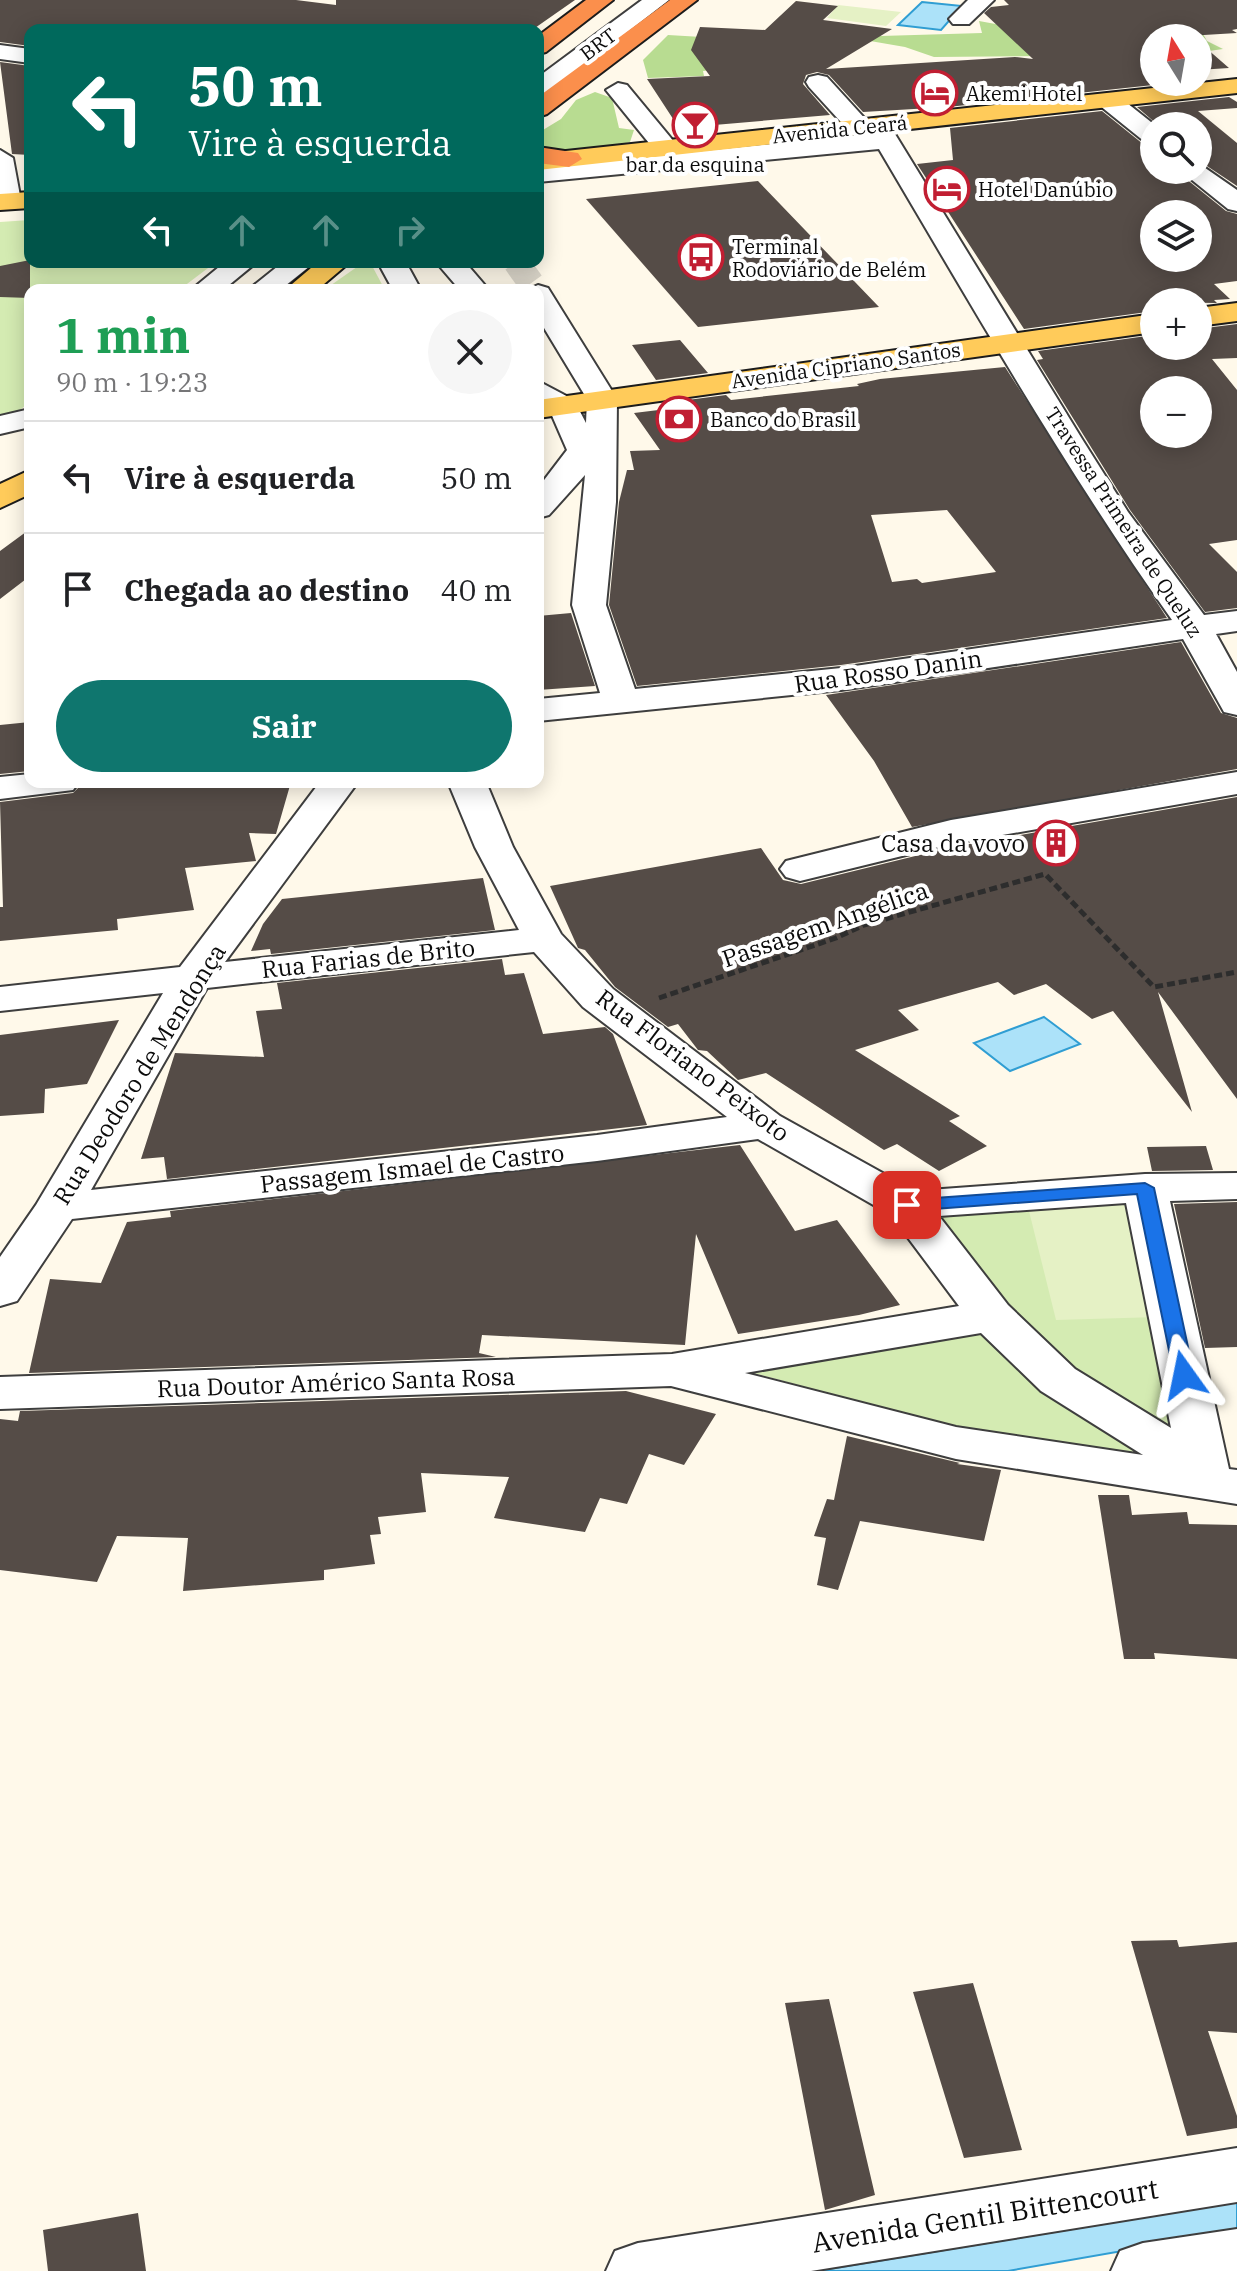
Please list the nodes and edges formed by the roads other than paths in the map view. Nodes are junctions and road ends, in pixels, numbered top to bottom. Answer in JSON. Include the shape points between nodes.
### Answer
{"nodes":[{"id":1,"x":601,"y":0,"type":"edge"},
{"id":2,"x":618,"y":0,"type":"edge"},
{"id":3,"x":657,"y":0,"type":"edge"},
{"id":4,"x":685,"y":0,"type":"edge"},
{"id":5,"x":982,"y":0,"type":"edge"},
{"id":6,"x":961,"y":19,"type":"dead end"},
{"id":7,"x":544,"y":43,"type":"edge"},
{"id":8,"x":0,"y":52,"type":"edge"},
{"id":9,"x":24,"y":55,"type":"edge"},
{"id":10,"x":544,"y":56,"type":"edge"},
{"id":11,"x":818,"y":82,"type":"dead end"},
{"id":12,"x":544,"y":85,"type":"edge"},
{"id":13,"x":1237,"y":86,"type":"edge"},
{"id":14,"x":618,"y":90,"type":"dead end"},
{"id":15,"x":1108,"y":100,"type":"junction"},
{"id":16,"x":544,"y":105,"type":"edge"},
{"id":17,"x":1140,"y":126,"type":"edge"},
{"id":18,"x":874,"y":131,"type":"junction"},
{"id":19,"x":666,"y":148,"type":"junction"},
{"id":20,"x":0,"y":158,"type":"edge"},
{"id":21,"x":569,"y":159,"type":"joint"},
{"id":22,"x":544,"y":163,"type":"edge"},
{"id":23,"x":544,"y":164,"type":"edge"},
{"id":24,"x":1212,"y":183,"type":"edge"},
{"id":25,"x":1237,"y":203,"type":"edge"},
{"id":26,"x":14,"y":207,"type":"edge"},
{"id":27,"x":235,"y":268,"type":"edge"},
{"id":28,"x":293,"y":268,"type":"edge"},
{"id":29,"x":328,"y":268,"type":"edge"},
{"id":30,"x":455,"y":268,"type":"edge"},
{"id":31,"x":213,"y":284,"type":"edge"},
{"id":32,"x":270,"y":284,"type":"edge"},
{"id":33,"x":307,"y":284,"type":"edge"},
{"id":34,"x":470,"y":284,"type":"edge"},
{"id":35,"x":544,"y":304,"type":"edge"},
{"id":36,"x":1237,"y":312,"type":"edge"},
{"id":37,"x":1212,"y":315,"type":"edge"},
{"id":38,"x":1140,"y":325,"type":"edge"},
{"id":39,"x":1009,"y":342,"type":"junction"},
{"id":40,"x":602,"y":399,"type":"junction"},
{"id":41,"x":546,"y":402,"type":"edge"},
{"id":42,"x":24,"y":420,"type":"edge"},
{"id":43,"x":0,"y":427,"type":"edge"},
{"id":44,"x":24,"y":431,"type":"edge"},
{"id":45,"x":0,"y":448,"type":"edge"},
{"id":46,"x":24,"y":450,"type":"edge"},
{"id":47,"x":544,"y":501,"type":"edge"},
{"id":48,"x":600,"y":502,"type":"junction"},
{"id":49,"x":544,"y":504,"type":"edge"},
{"id":50,"x":578,"y":610,"type":"dead end"},
{"id":51,"x":1237,"y":621,"type":"edge"},
{"id":52,"x":1193,"y":625,"type":"junction"},
{"id":53,"x":544,"y":694,"type":"edge"},
{"id":54,"x":621,"y":701,"type":"junction"},
{"id":55,"x":1237,"y":704,"type":"edge"},
{"id":56,"x":544,"y":709,"type":"edge"},
{"id":57,"x":1237,"y":783,"type":"edge"},
{"id":58,"x":24,"y":786,"type":"edge"},
{"id":59,"x":0,"y":788,"type":"edge"},
{"id":60,"x":335,"y":788,"type":"edge"},
{"id":61,"x":469,"y":788,"type":"edge"},
{"id":62,"x":800,"y":869,"type":"dead end"},
{"id":63,"x":544,"y":939,"type":"junction"},
{"id":64,"x":194,"y":976,"type":"junction"},
{"id":65,"x":0,"y":999,"type":"edge"},
{"id":66,"x":765,"y":1125,"type":"junction"},
{"id":67,"x":1237,"y":1186,"type":"edge"},
{"id":68,"x":1145,"y":1188,"type":"junction"},
{"id":69,"x":907,"y":1205,"type":"junction"},
{"id":70,"x":58,"y":1207,"type":"junction"},
{"id":71,"x":0,"y":1291,"type":"edge"},
{"id":72,"x":991,"y":1316,"type":"junction"},
{"id":73,"x":672,"y":1370,"type":"junction"},
{"id":74,"x":0,"y":1393,"type":"edge"},
{"id":75,"x":1216,"y":1479,"type":"edge"},
{"id":76,"x":1237,"y":2175,"type":"edge"},
{"id":77,"x":1237,"y":2257,"type":"edge"},
{"id":78,"x":638,"y":2271,"type":"edge"},
{"id":79,"x":1143,"y":2271,"type":"edge"}],
"edges":[{"from":1,"to":7,"type":"highway"},
{"from":2,"to":10,"type":"street","name":"BRT"},
{"from":3,"to":12,"type":"street","name":"BRT"},
{"from":4,"to":16,"type":"highway"},
{"from":5,"to":6,"type":"street"},
{"from":8,"to":9,"type":"street"},
{"from":11,"to":18,"type":"street","name":"Travessa Primeira de Queluz"},
{"from":13,"to":15,"type":"main road","name":"Avenida Ceará"},
{"from":14,"to":19,"type":"street"},
{"from":15,"to":17,"type":"street"},
{"from":15,"to":18,"type":"main road","name":"Avenida Ceará"},
{"from":18,"to":19,"type":"main road","name":"Avenida Ceará"},
{"from":18,"to":23,"type":"street"},
{"from":18,"to":39,"type":"street","name":"Travessa Primeira de Queluz"},
{"from":19,"to":21,"type":"main road","name":"Avenida Ceará"},
{"from":20,"to":26,"type":"street"},
{"from":21,"to":22,"type":"highway"},
{"from":24,"to":25,"type":"street"},
{"from":27,"to":31,"type":"street"},
{"from":28,"to":32,"type":"street"},
{"from":29,"to":33,"type":"main road"},
{"from":30,"to":34,"type":"street"},
{"from":35,"to":40,"type":"street"},
{"from":36,"to":37,"type":"main road"},
{"from":38,"to":39,"type":"main road","name":"Avenida Cipriano Santos"},
{"from":39,"to":40,"type":"main road","name":"Avenida Cipriano Santos"},
{"from":39,"to":52,"type":"street","name":"Travessa Primeira de Queluz","via":[[1114,515]]},
{"from":40,"to":41,"type":"main road","name":"Avenida Cipriano Santos"},
{"from":40,"to":48,"type":"street"},
{"from":41,"to":47,"type":"street","via":[[583,450]]},
{"from":42,"to":43,"type":"street"},
{"from":43,"to":44,"type":"street"},
{"from":45,"to":46,"type":"street"},
{"from":48,"to":49,"type":"street"},
{"from":48,"to":54,"type":"street","via":[[589,605]]},
{"from":50,"to":53,"type":"street","via":[[601,689]]},
{"from":51,"to":52,"type":"street","name":"Rua Rosso Danin"},
{"from":52,"to":54,"type":"street","name":"Rua Rosso Danin","via":[[841,679]]},
{"from":52,"to":55,"type":"street","name":"Travessa Primeira de Queluz"},
{"from":54,"to":56,"type":"street","name":"Rua Rosso Danin"},
{"from":57,"to":62,"type":"street","via":[[951,832]]},
{"from":58,"to":59,"type":"street"},
{"from":60,"to":64,"type":"street","name":"Rua Deodoro de Mendonça"},
{"from":61,"to":63,"type":"street","name":"Rua Floriano Peixoto","via":[[494,847]]},
{"from":63,"to":64,"type":"street","name":"Rua Farias de Brito"},
{"from":63,"to":66,"type":"street","name":"Rua Floriano Peixoto","via":[[598,998]]},
{"from":64,"to":65,"type":"street","name":"Rua Farias de Brito"},
{"from":64,"to":70,"type":"street","name":"Rua Deodoro de Mendonça"},
{"from":66,"to":69,"type":"street","name":"Rua Floriano Peixoto"},
{"from":66,"to":70,"type":"street","name":"Passagem Ismael de Castro"},
{"from":67,"to":68,"type":"street"},
{"from":68,"to":69,"type":"street"},
{"from":68,"to":75,"type":"street"},
{"from":69,"to":72,"type":"street","name":"Rua Floriano Peixoto"},
{"from":70,"to":71,"type":"street","name":"Rua Deodoro de Mendonça"},
{"from":72,"to":73,"type":"street","name":"Rua Doutor Américo Santa Rosa"},
{"from":72,"to":75,"type":"street","name":"Rua Floriano Peixoto","via":[[1058,1380]]},
{"from":73,"to":74,"type":"street","name":"Rua Doutor Américo Santa Rosa"},
{"from":73,"to":75,"type":"street","name":"Rua Doutor Américo Santa Rosa","via":[[956,1443]]},
{"from":76,"to":78,"type":"street","name":"Avenida Gentil Bittencourt"},
{"from":77,"to":79,"type":"street"}]}
